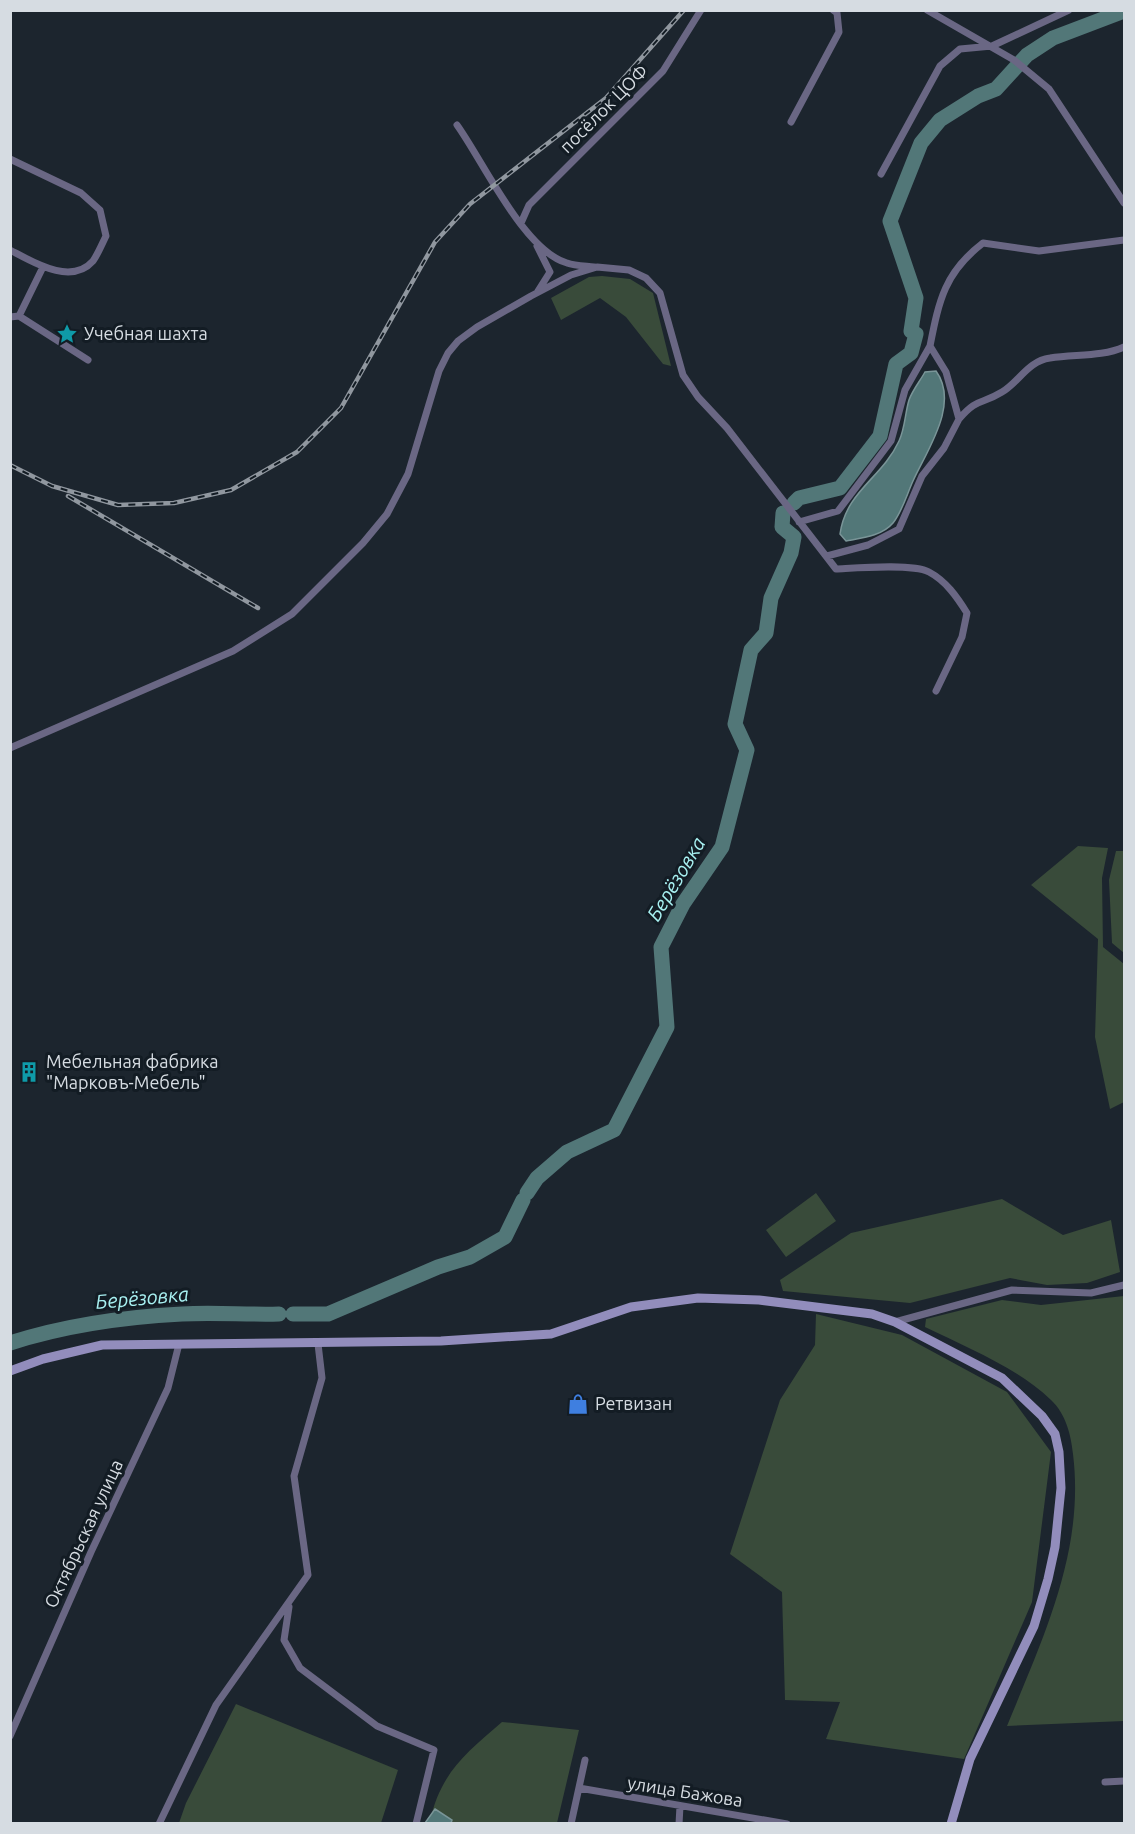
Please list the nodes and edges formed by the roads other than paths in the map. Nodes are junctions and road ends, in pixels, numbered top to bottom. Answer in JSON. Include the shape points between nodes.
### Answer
{"nodes":[{"id":1,"x":701,"y":10,"type":"edge"},
{"id":2,"x":833,"y":10,"type":"edge"},
{"id":3,"x":927,"y":10,"type":"edge"},
{"id":4,"x":1069,"y":10,"type":"edge"},
{"id":5,"x":992,"y":46,"type":"junction"},
{"id":6,"x":791,"y":122,"type":"dead end"},
{"id":7,"x":457,"y":125,"type":"dead end"},
{"id":8,"x":10,"y":159,"type":"edge"},
{"id":9,"x":881,"y":174,"type":"dead end"},
{"id":10,"x":1125,"y":203,"type":"edge"},
{"id":11,"x":521,"y":223,"type":"junction"},
{"id":12,"x":1125,"y":240,"type":"edge"},
{"id":13,"x":536,"y":244,"type":"junction"},
{"id":14,"x":10,"y":250,"type":"edge"},
{"id":15,"x":44,"y":267,"type":"junction"},
{"id":16,"x":597,"y":267,"type":"junction"},
{"id":17,"x":537,"y":293,"type":"junction"},
{"id":18,"x":15,"y":317,"type":"edge"},
{"id":19,"x":930,"y":346,"type":"junction"},
{"id":20,"x":1125,"y":347,"type":"edge"},
{"id":21,"x":88,"y":360,"type":"dead end"},
{"id":22,"x":959,"y":419,"type":"junction"},
{"id":23,"x":800,"y":522,"type":"junction"},
{"id":24,"x":827,"y":556,"type":"junction"},
{"id":25,"x":936,"y":691,"type":"dead end"},
{"id":26,"x":10,"y":748,"type":"edge"},
{"id":27,"x":1125,"y":1286,"type":"edge"},
{"id":28,"x":895,"y":1322,"type":"junction"},
{"id":29,"x":179,"y":1344,"type":"junction"},
{"id":30,"x":318,"y":1344,"type":"junction"},
{"id":31,"x":10,"y":1371,"type":"edge"},
{"id":32,"x":289,"y":1605,"type":"junction"},
{"id":33,"x":10,"y":1736,"type":"edge"},
{"id":34,"x":585,"y":1760,"type":"dead end"},
{"id":35,"x":1125,"y":1780,"type":"edge"},
{"id":36,"x":1105,"y":1782,"type":"dead end"},
{"id":37,"x":579,"y":1788,"type":"junction"},
{"id":38,"x":680,"y":1806,"type":"junction"},
{"id":39,"x":159,"y":1824,"type":"edge"},
{"id":40,"x":417,"y":1824,"type":"edge"},
{"id":41,"x":571,"y":1824,"type":"edge"},
{"id":42,"x":679,"y":1824,"type":"edge"},
{"id":43,"x":787,"y":1824,"type":"edge"},
{"id":44,"x":951,"y":1824,"type":"edge"}],
"edges":[{"from":1,"to":11,"type":"street","name":"посёлок ЦОФ","via":[[663,71],[529,205]]},
{"from":2,"to":6,"type":"street","via":[[840,32]]},
{"from":3,"to":5,"type":"street"},
{"from":4,"to":5,"type":"street"},
{"from":5,"to":9,"type":"street","via":[[960,49],[940,66]]},
{"from":5,"to":10,"type":"street","via":[[1049,89]]},
{"from":7,"to":11,"type":"street"},
{"from":8,"to":15,"type":"street","via":[[81,193],[100,210],[106,236],[93,260],[82,270],[68,272]]},
{"from":11,"to":13,"type":"street"},
{"from":12,"to":19,"type":"street","via":[[1039,251],[983,243],[963,258],[940,298]]},
{"from":13,"to":16,"type":"street","via":[[566,263]]},
{"from":13,"to":17,"type":"street","via":[[550,272]]},
{"from":14,"to":15,"type":"street"},
{"from":15,"to":18,"type":"street"},
{"from":16,"to":17,"type":"street"},
{"from":16,"to":23,"type":"street","via":[[629,270],[646,278],[660,292],[683,375]]},
{"from":17,"to":26,"type":"street","via":[[477,327],[448,353],[408,474],[387,513],[363,543],[292,614],[233,651]]},
{"from":18,"to":21,"type":"street"},
{"from":19,"to":22,"type":"street","via":[[946,372]]},
{"from":19,"to":23,"type":"street","via":[[905,390],[891,441],[838,511]]},
{"from":20,"to":22,"type":"street","via":[[1035,362],[1002,392],[972,404]]},
{"from":22,"to":24,"type":"street","via":[[944,448],[922,476],[898,529],[868,545]]},
{"from":23,"to":24,"type":"street"},
{"from":24,"to":25,"type":"street","via":[[836,568],[928,571],[953,591],[967,613],[962,637]]},
{"from":27,"to":28,"type":"street","via":[[1091,1293],[1012,1290]]},
{"from":28,"to":30,"type":"street","via":[[872,1314],[759,1300],[698,1298],[632,1307],[551,1334]]},
{"from":28,"to":44,"type":"street","via":[[1002,1378],[1042,1416],[1055,1434],[1059,1452],[1061,1488],[1048,1579],[1034,1626],[970,1759]]},
{"from":29,"to":30,"type":"street"},
{"from":29,"to":31,"type":"street","via":[[102,1345]]},
{"from":29,"to":33,"type":"street","name":"Октябрьская улица","via":[[168,1388]]},
{"from":30,"to":32,"type":"street","via":[[322,1378],[294,1476],[308,1575]]},
{"from":32,"to":39,"type":"street","via":[[216,1705]]},
{"from":32,"to":40,"type":"street","via":[[284,1640],[300,1668],[377,1726],[434,1750]]},
{"from":34,"to":37,"type":"street"},
{"from":35,"to":36,"type":"street"},
{"from":37,"to":38,"type":"street","name":"улица Бажова"},
{"from":37,"to":41,"type":"street"},
{"from":38,"to":42,"type":"street"},
{"from":38,"to":43,"type":"street","name":"улица Бажова"}]}
